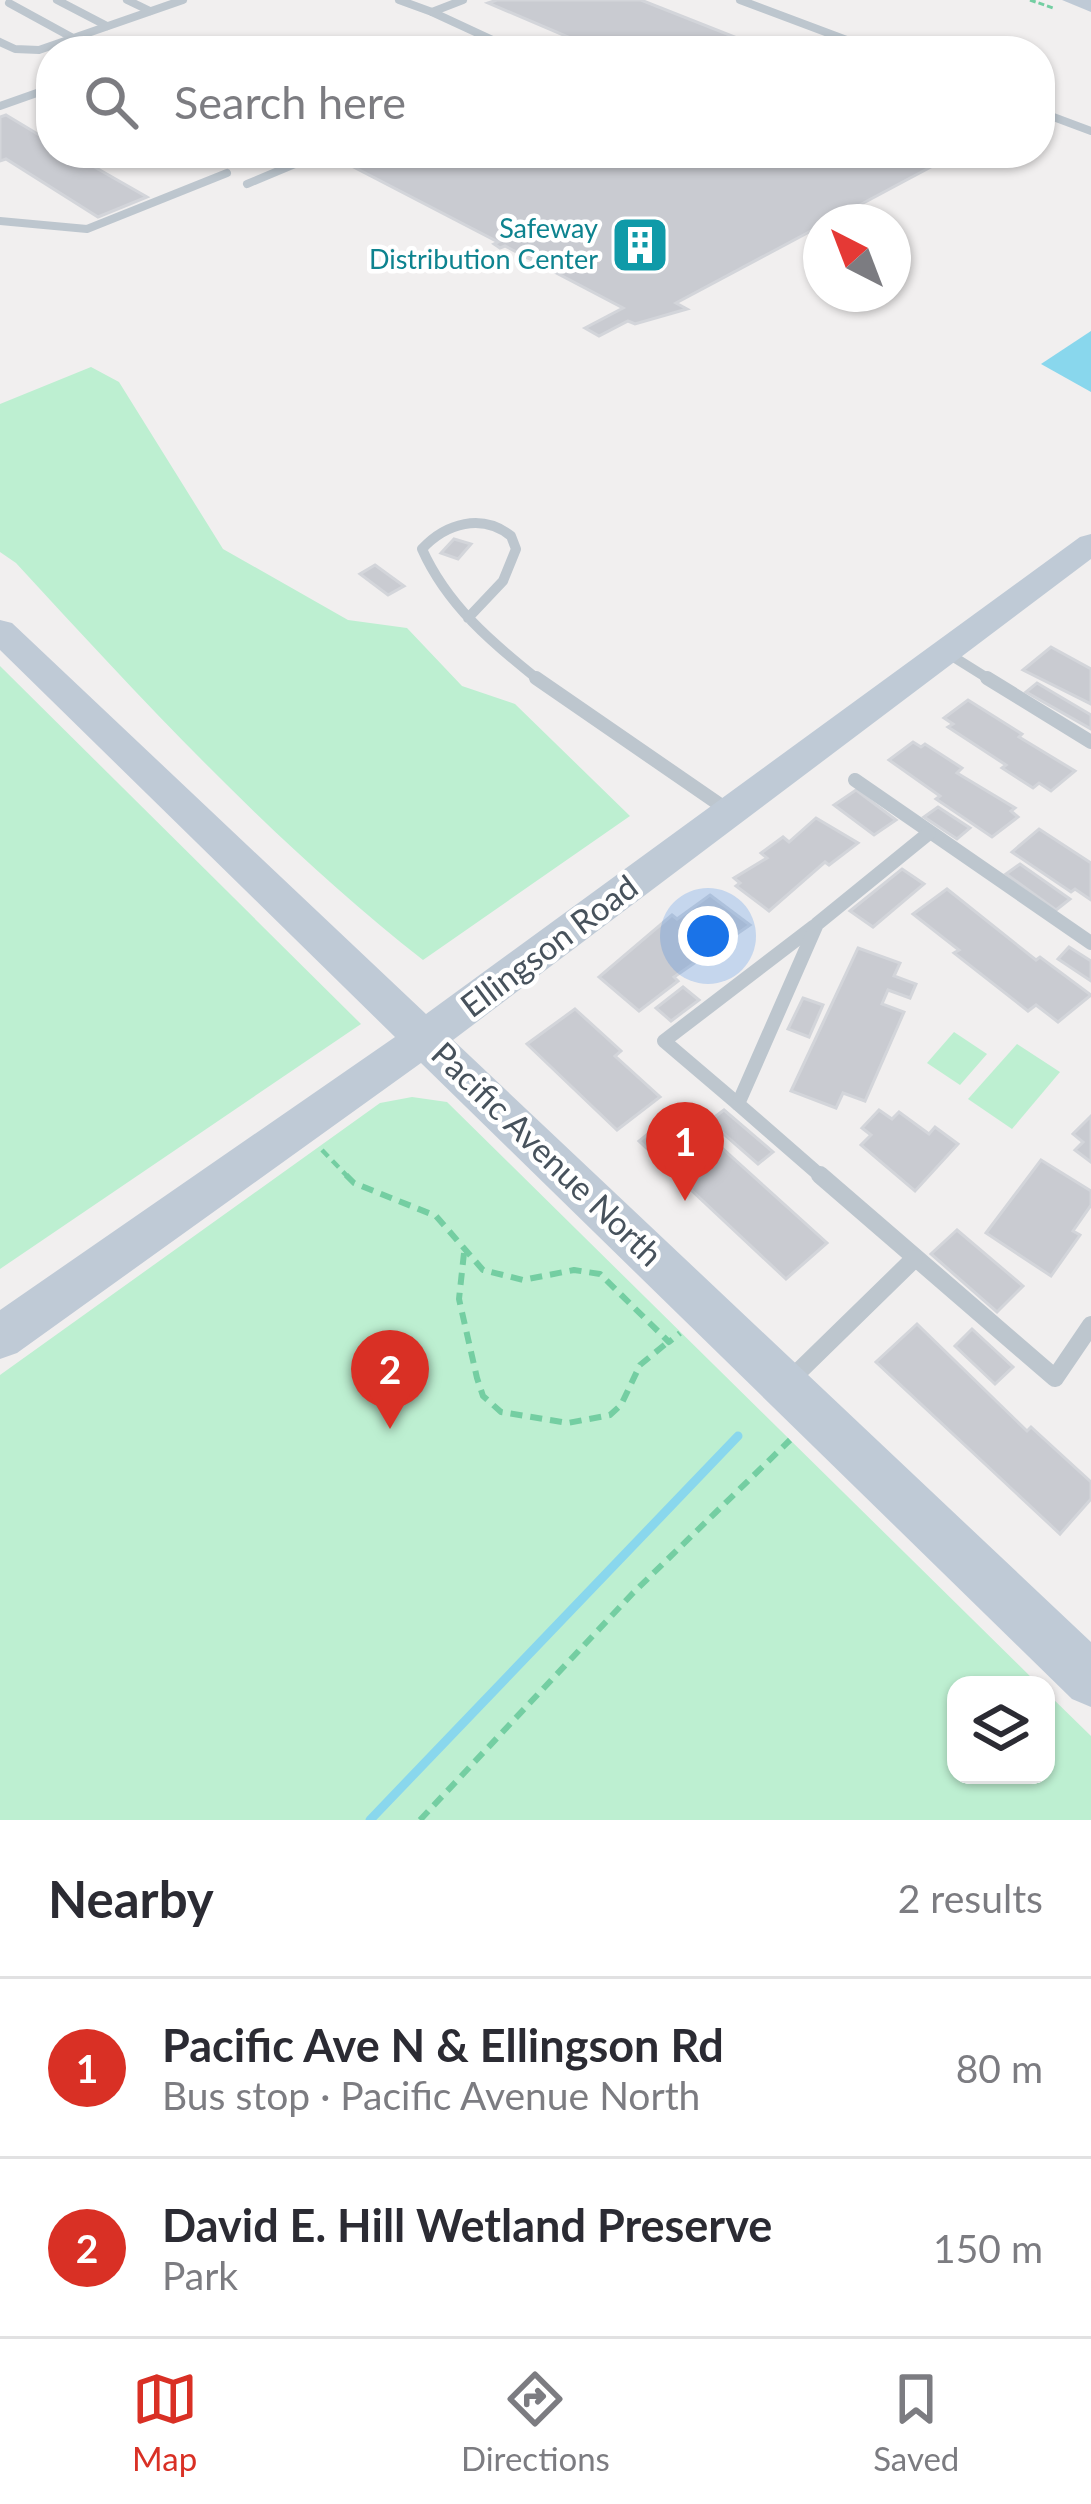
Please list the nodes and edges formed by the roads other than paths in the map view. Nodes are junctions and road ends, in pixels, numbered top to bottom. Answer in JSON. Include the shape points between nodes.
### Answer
{"nodes":[{"id":1,"x":57,"y":0,"type":"edge"},
{"id":2,"x":127,"y":0,"type":"edge"},
{"id":3,"x":183,"y":0,"type":"edge"},
{"id":4,"x":399,"y":0,"type":"edge"},
{"id":5,"x":463,"y":0,"type":"edge"},
{"id":6,"x":740,"y":0,"type":"edge"},
{"id":7,"x":1072,"y":0,"type":"edge"},
{"id":8,"x":9,"y":3,"type":"edge"},
{"id":9,"x":1091,"y":6,"type":"edge"},
{"id":10,"x":150,"y":11,"type":"junction"},
{"id":11,"x":432,"y":11,"type":"junction"},
{"id":12,"x":107,"y":26,"type":"junction"},
{"id":13,"x":69,"y":36,"type":"edge"},
{"id":14,"x":79,"y":36,"type":"edge"},
{"id":15,"x":484,"y":36,"type":"edge"},
{"id":16,"x":836,"y":36,"type":"edge"},
{"id":17,"x":0,"y":42,"type":"edge"},
{"id":18,"x":36,"y":49,"type":"edge"},
{"id":19,"x":0,"y":88,"type":"edge"},
{"id":20,"x":36,"y":93,"type":"edge"},
{"id":21,"x":18,"y":99,"type":"junction"},
{"id":22,"x":0,"y":106,"type":"edge"},
{"id":23,"x":1055,"y":118,"type":"edge"},
{"id":24,"x":1091,"y":131,"type":"edge"},
{"id":25,"x":285,"y":168,"type":"edge"},
{"id":26,"x":227,"y":173,"type":"dead end"},
{"id":27,"x":247,"y":184,"type":"dead end"},
{"id":28,"x":2,"y":224,"type":"edge"},
{"id":29,"x":1091,"y":544,"type":"edge"},
{"id":30,"x":468,"y":618,"type":"junction"},
{"id":31,"x":0,"y":631,"type":"edge"},
{"id":32,"x":944,"y":651,"type":"junction"},
{"id":33,"x":1091,"y":742,"type":"edge"},
{"id":34,"x":855,"y":780,"type":"dead end"},
{"id":35,"x":729,"y":812,"type":"junction"},
{"id":36,"x":929,"y":833,"type":"junction"},
{"id":37,"x":817,"y":924,"type":"junction"},
{"id":38,"x":1091,"y":943,"type":"edge"},
{"id":39,"x":426,"y":1037,"type":"junction"},
{"id":40,"x":738,"y":1104,"type":"junction"},
{"id":41,"x":914,"y":1259,"type":"junction"},
{"id":42,"x":1091,"y":1325,"type":"edge"},
{"id":43,"x":0,"y":1337,"type":"edge"},
{"id":44,"x":800,"y":1400,"type":"junction"},
{"id":45,"x":1091,"y":1680,"type":"edge"}],
"edges":[{"from":1,"to":12,"type":"lane"},
{"from":2,"to":10,"type":"lane"},
{"from":3,"to":10,"type":"lane"},
{"from":4,"to":11,"type":"lane"},
{"from":5,"to":11,"type":"lane"},
{"from":6,"to":16,"type":"lane"},
{"from":7,"to":9,"type":"main road"},
{"from":8,"to":13,"type":"lane"},
{"from":10,"to":12,"type":"lane"},
{"from":11,"to":15,"type":"lane"},
{"from":12,"to":14,"type":"lane"},
{"from":17,"to":18,"type":"lane"},
{"from":19,"to":21,"type":"lane"},
{"from":20,"to":21,"type":"lane"},
{"from":21,"to":22,"type":"lane"},
{"from":23,"to":24,"type":"lane"},
{"from":25,"to":27,"type":"lane"},
{"from":26,"to":28,"type":"lane","via":[[87,229]]},
{"from":29,"to":32,"type":"main road","name":"Ellingson Road"},
{"from":30,"to":30,"type":"lane","via":[[442,592],[422,549],[456,524],[495,525],[516,546],[514,562]]},
{"from":30,"to":35,"type":"lane"},
{"from":31,"to":39,"type":"main road","name":"Pacific Avenue North"},
{"from":32,"to":33,"type":"lane"},
{"from":32,"to":35,"type":"main road","name":"Ellingson Road"},
{"from":34,"to":36,"type":"lane"},
{"from":35,"to":39,"type":"main road","name":"Ellingson Road"},
{"from":36,"to":37,"type":"lane"},
{"from":36,"to":38,"type":"lane"},
{"from":37,"to":40,"type":"lane"},
{"from":37,"to":40,"type":"lane","via":[[664,1041]]},
{"from":39,"to":43,"type":"main road","name":"Ellingson Road"},
{"from":39,"to":44,"type":"main road","name":"Pacific Avenue North"},
{"from":40,"to":41,"type":"lane"},
{"from":41,"to":42,"type":"lane","via":[[1055,1378]]},
{"from":41,"to":44,"type":"lane"},
{"from":44,"to":45,"type":"main road","name":"Pacific Avenue North"}]}
